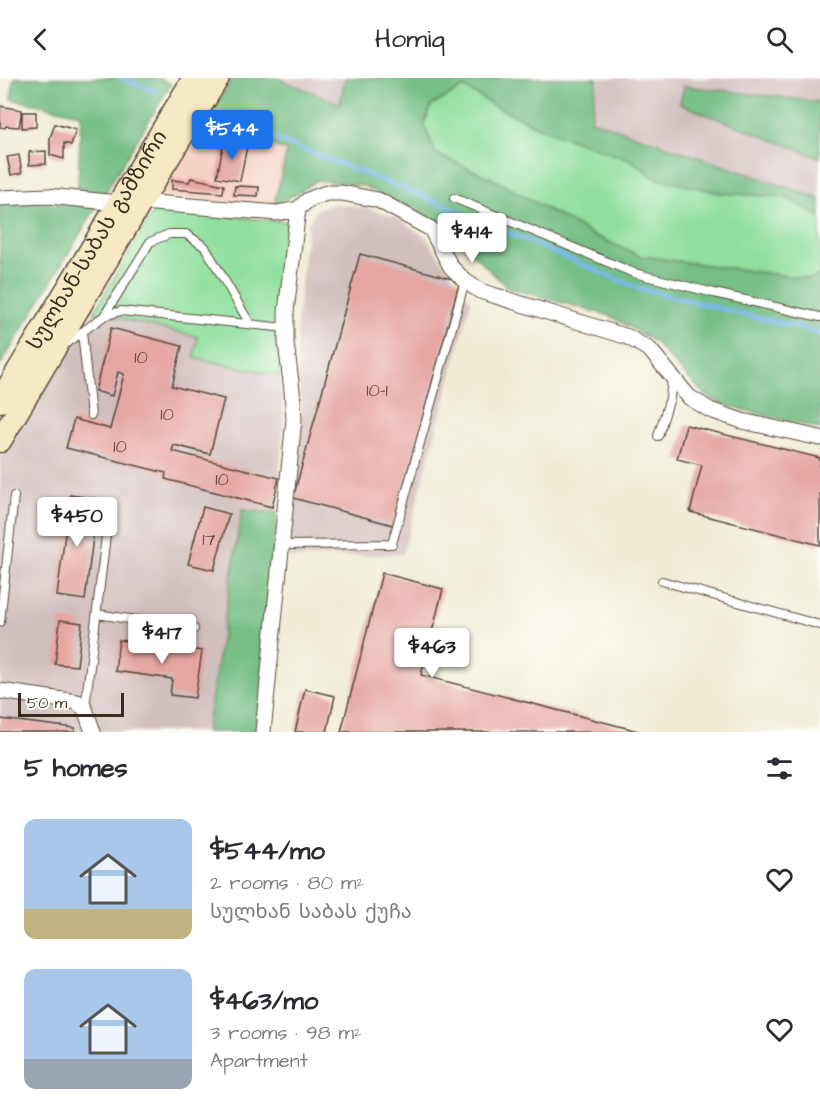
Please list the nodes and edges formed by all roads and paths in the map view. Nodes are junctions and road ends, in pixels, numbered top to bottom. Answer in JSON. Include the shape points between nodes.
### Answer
{"nodes":[{"id":1,"x":199,"y":82,"type":"edge"},
{"id":2,"x":178,"y":123,"type":"junction"},
{"id":3,"x":0,"y":198,"type":"edge"},
{"id":4,"x":454,"y":198,"type":"dead end"},
{"id":5,"x":141,"y":202,"type":"junction"},
{"id":6,"x":118,"y":203,"type":"junction"},
{"id":7,"x":298,"y":209,"type":"junction"},
{"id":8,"x":465,"y":281,"type":"junction"},
{"id":9,"x":104,"y":316,"type":"junction"},
{"id":10,"x":820,"y":317,"type":"edge"},
{"id":11,"x":249,"y":324,"type":"junction"},
{"id":12,"x":286,"y":328,"type":"junction"},
{"id":13,"x":82,"y":332,"type":"junction"},
{"id":14,"x":53,"y":353,"type":"junction"},
{"id":15,"x":672,"y":377,"type":"junction"},
{"id":16,"x":0,"y":401,"type":"edge"},
{"id":17,"x":91,"y":415,"type":"dead end"},
{"id":18,"x":658,"y":436,"type":"dead end"},
{"id":19,"x":820,"y":438,"type":"edge"},
{"id":20,"x":0,"y":441,"type":"edge"},
{"id":21,"x":14,"y":496,"type":"dead end"},
{"id":22,"x":108,"y":519,"type":"dead end"},
{"id":23,"x":282,"y":544,"type":"junction"},
{"id":24,"x":662,"y":581,"type":"dead end"},
{"id":25,"x":96,"y":614,"type":"junction"},
{"id":26,"x":0,"y":622,"type":"edge"},
{"id":27,"x":820,"y":625,"type":"edge"},
{"id":28,"x":194,"y":629,"type":"dead end"},
{"id":29,"x":0,"y":692,"type":"edge"},
{"id":30,"x":85,"y":709,"type":"junction"},
{"id":31,"x":93,"y":732,"type":"edge"},
{"id":32,"x":263,"y":732,"type":"edge"}],
"edges":[{"from":1,"to":2,"type":"main road","name":"სულხან-საბას გამზირი"},
{"from":2,"to":5,"type":"main road","name":"სულხან-საბას გამზირი"},
{"from":2,"to":6,"type":"main road","name":"სულხან-საბას გამზირი"},
{"from":3,"to":6,"type":"street","via":[[48,196]]},
{"from":4,"to":10,"type":"lane","via":[[634,273]]},
{"from":5,"to":6,"type":"street"},
{"from":5,"to":7,"type":"street","via":[[277,213]]},
{"from":5,"to":14,"type":"main road","name":"სულხან-საბას გამზირი"},
{"from":6,"to":16,"type":"main road","name":"სულხან-საბას გამზირი"},
{"from":7,"to":8,"type":"street","via":[[326,193],[378,200],[431,229],[452,267]]},
{"from":7,"to":12,"type":"street"},
{"from":8,"to":15,"type":"street","via":[[507,301],[628,337],[650,350]]},
{"from":8,"to":23,"type":"lane","via":[[392,544]]},
{"from":9,"to":11,"type":"lane","via":[[121,311]]},
{"from":9,"to":11,"type":"lane","via":[[150,242],[169,234],[186,234],[205,247]]},
{"from":9,"to":13,"type":"lane"},
{"from":11,"to":12,"type":"lane"},
{"from":12,"to":23,"type":"street","via":[[294,419]]},
{"from":13,"to":14,"type":"lane"},
{"from":13,"to":17,"type":"lane"},
{"from":14,"to":20,"type":"main road","name":"სულხან-საბას გამზირი"},
{"from":15,"to":18,"type":"lane"},
{"from":15,"to":19,"type":"street","via":[[689,397],[710,410]]},
{"from":21,"to":26,"type":"lane"},
{"from":22,"to":25,"type":"lane"},
{"from":23,"to":32,"type":"street"},
{"from":24,"to":27,"type":"lane"},
{"from":25,"to":28,"type":"lane"},
{"from":25,"to":30,"type":"lane"},
{"from":29,"to":30,"type":"street","via":[[67,700]]},
{"from":30,"to":31,"type":"street"}]}
